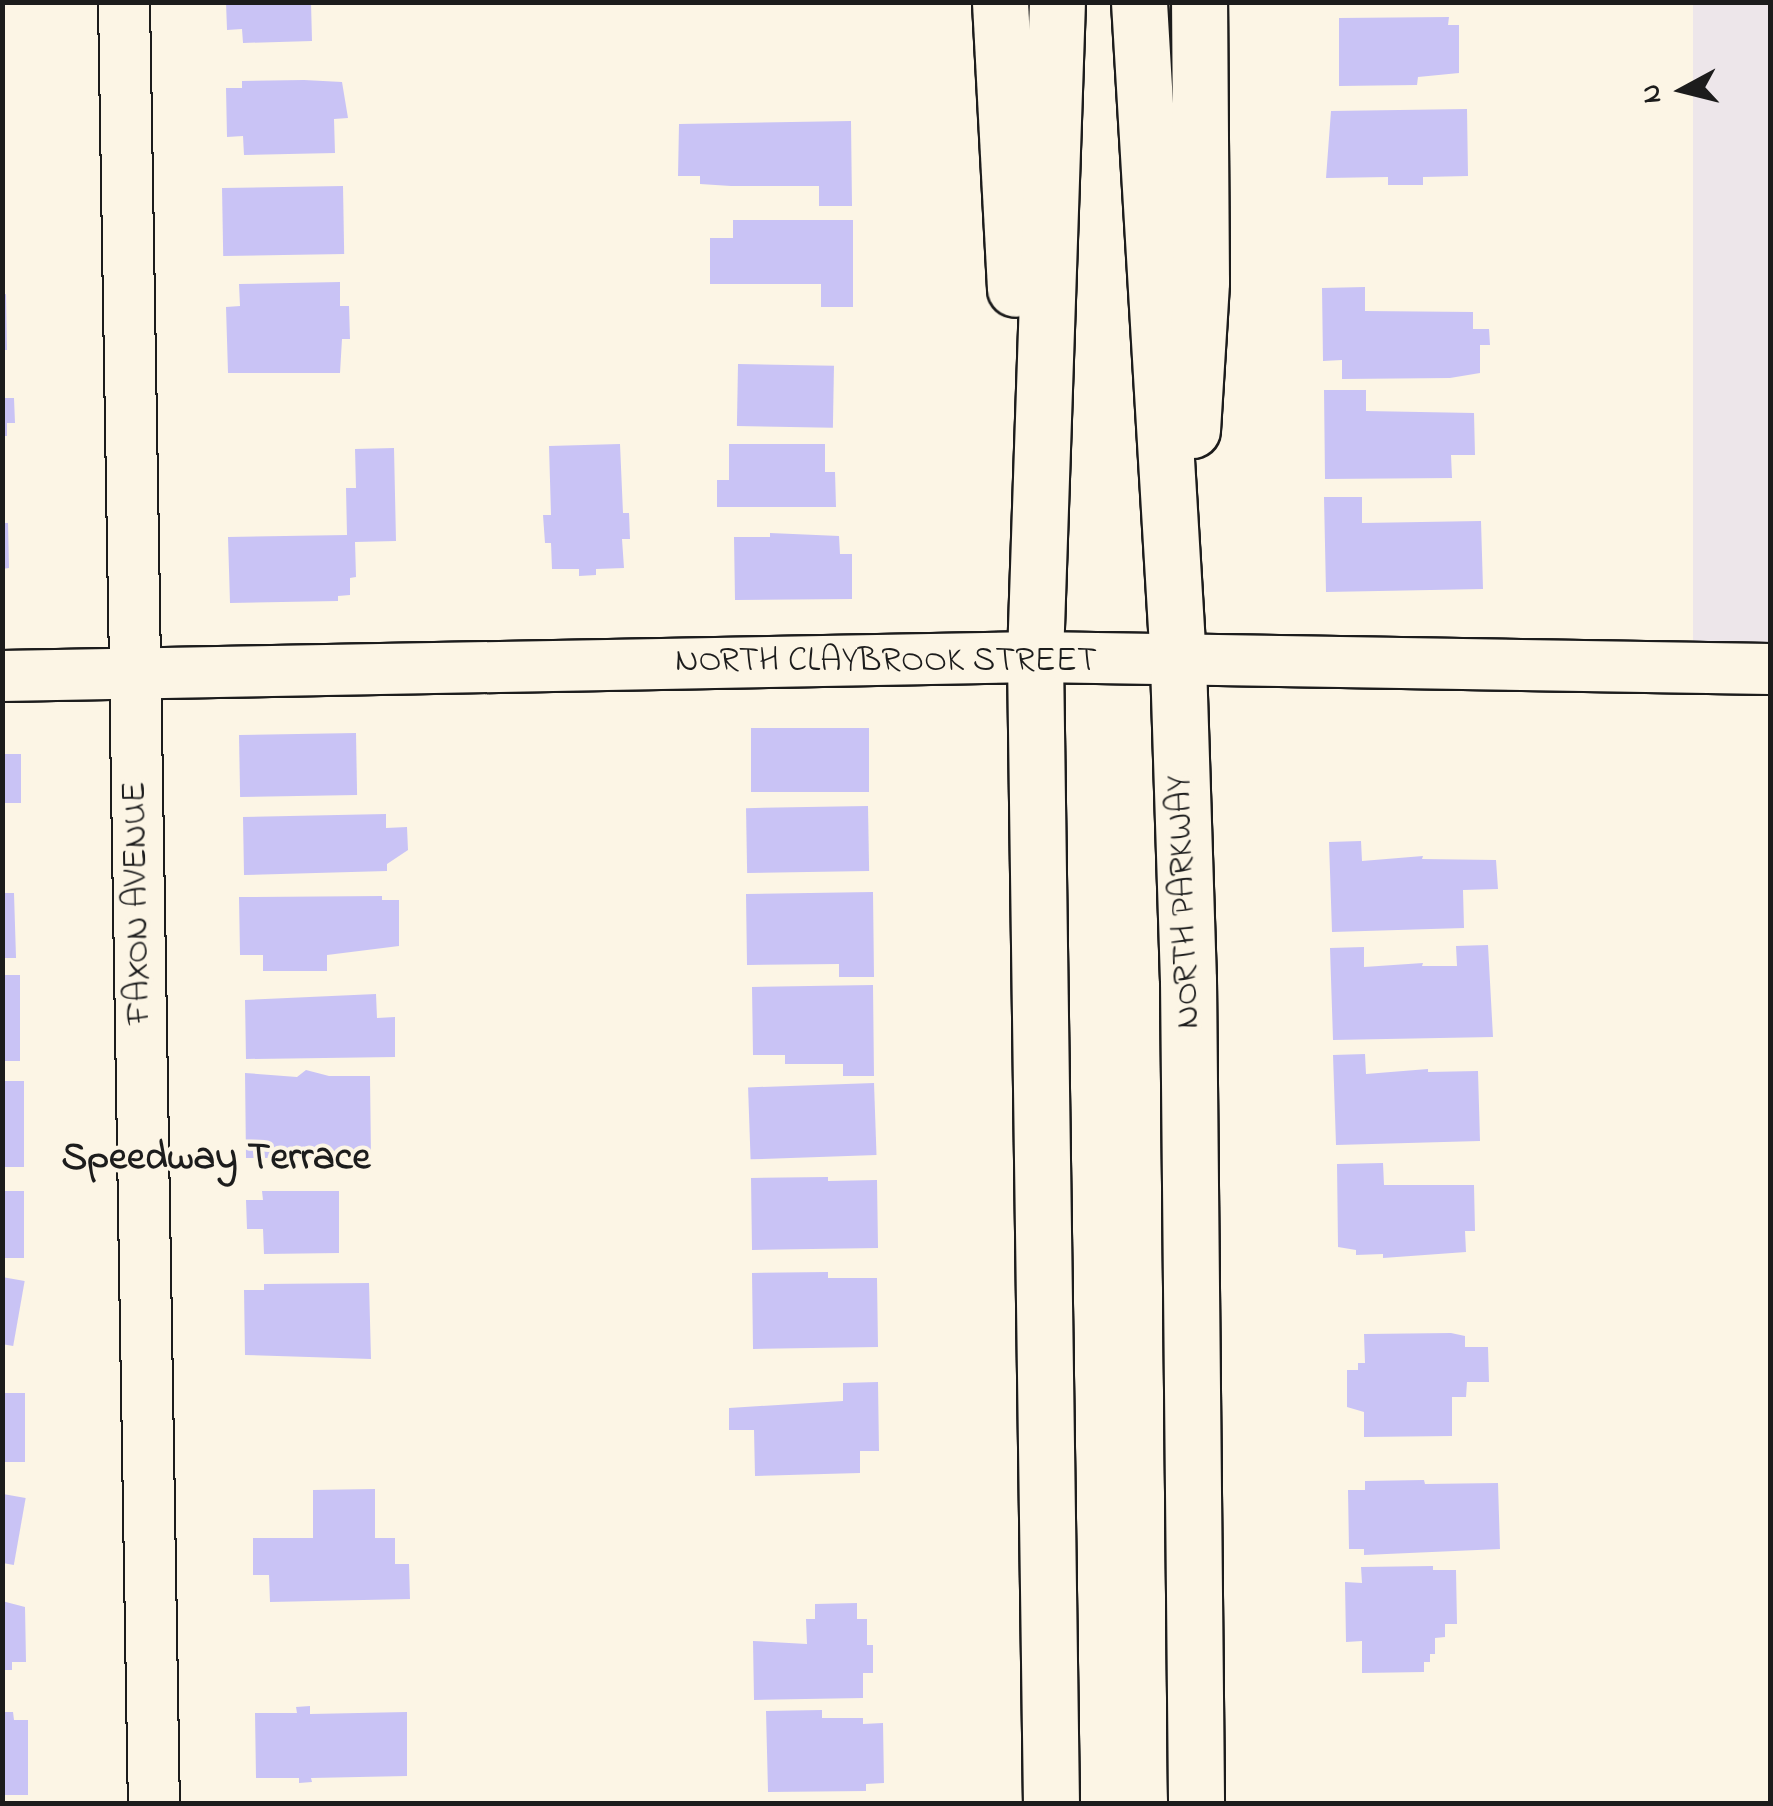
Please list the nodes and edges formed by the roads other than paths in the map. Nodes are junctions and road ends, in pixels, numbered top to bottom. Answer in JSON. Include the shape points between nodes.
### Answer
{"nodes":[{"id":1,"x":124,"y":2,"type":"edge"},
{"id":2,"x":1000,"y":2,"type":"edge"},
{"id":3,"x":1057,"y":2,"type":"edge"},
{"id":4,"x":1139,"y":2,"type":"edge"},
{"id":5,"x":1199,"y":2,"type":"edge"},
{"id":6,"x":1035,"y":657,"type":"junction"},
{"id":7,"x":1178,"y":663,"type":"junction"},
{"id":8,"x":1770,"y":669,"type":"edge"},
{"id":9,"x":134,"y":674,"type":"junction"},
{"id":10,"x":2,"y":676,"type":"edge"},
{"id":11,"x":154,"y":1804,"type":"edge"},
{"id":12,"x":1051,"y":1804,"type":"edge"},
{"id":13,"x":1196,"y":1804,"type":"edge"}],
"edges":[{"from":1,"to":9,"type":"street","name":"FAXON AVENUE"},
{"from":2,"to":6,"type":"main road"},
{"from":3,"to":6,"type":"main road"},
{"from":4,"to":7,"type":"main road","name":"NORTH PARKWAY"},
{"from":5,"to":7,"type":"main road","via":[[1201,281]]},
{"from":6,"to":7,"type":"street","name":"NORTH CLAYBROOK STREET"},
{"from":6,"to":9,"type":"street","name":"NORTH CLAYBROOK STREET"},
{"from":6,"to":12,"type":"main road"},
{"from":7,"to":8,"type":"street","name":"NORTH CLAYBROOK STREET"},
{"from":7,"to":13,"type":"main road","name":"NORTH PARKWAY"},
{"from":9,"to":10,"type":"street","name":"NORTH CLAYBROOK STREET"},
{"from":9,"to":11,"type":"street","name":"FAXON AVENUE"}]}
